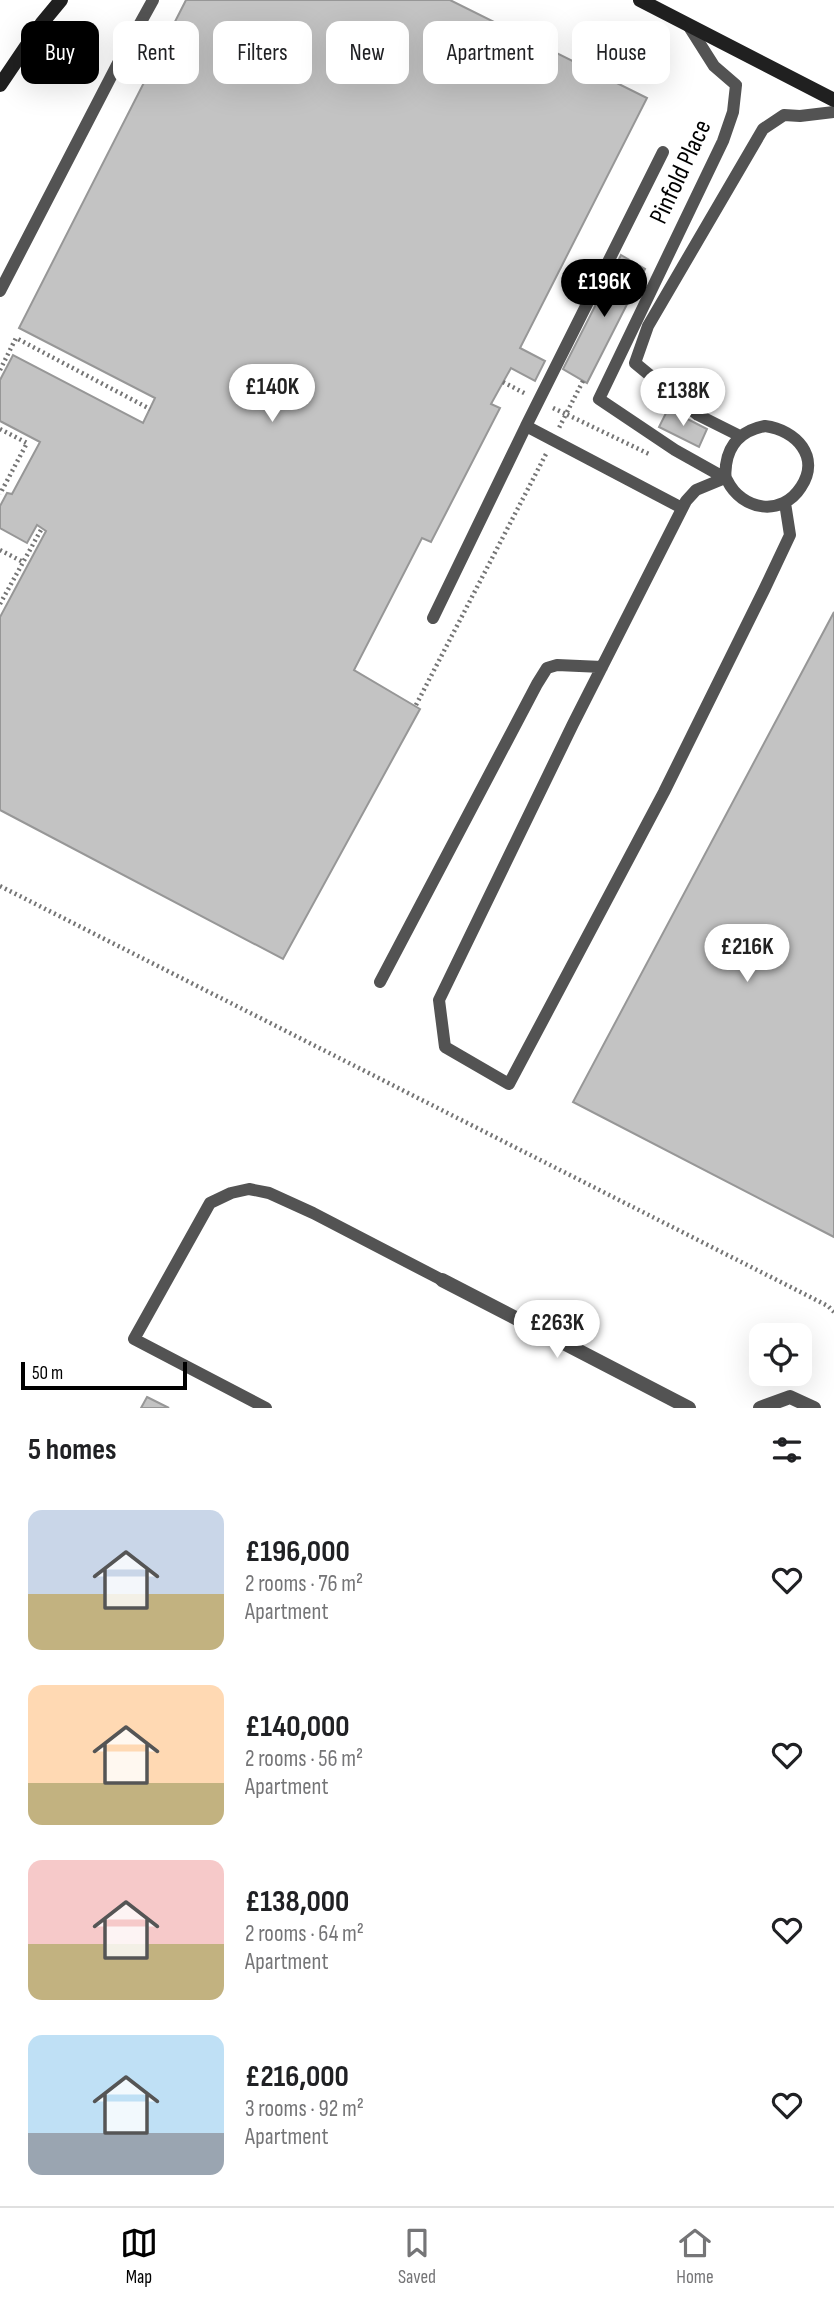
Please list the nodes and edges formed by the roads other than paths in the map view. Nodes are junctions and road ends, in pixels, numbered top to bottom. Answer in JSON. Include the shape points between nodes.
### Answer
{"nodes":[{"id":1,"x":61,"y":0,"type":"edge"},
{"id":2,"x":153,"y":0,"type":"edge"},
{"id":3,"x":640,"y":0,"type":"edge"},
{"id":4,"x":688,"y":25,"type":"junction"},
{"id":5,"x":0,"y":85,"type":"edge"},
{"id":6,"x":834,"y":100,"type":"edge"},
{"id":7,"x":834,"y":112,"type":"edge"},
{"id":8,"x":663,"y":152,"type":"dead end"},
{"id":9,"x":0,"y":291,"type":"edge"},
{"id":10,"x":526,"y":426,"type":"junction"},
{"id":11,"x":740,"y":436,"type":"junction"},
{"id":12,"x":725,"y":478,"type":"junction"},
{"id":13,"x":785,"y":503,"type":"junction"},
{"id":14,"x":682,"y":508,"type":"junction"},
{"id":15,"x":433,"y":618,"type":"dead end"},
{"id":16,"x":602,"y":667,"type":"junction"},
{"id":17,"x":380,"y":982,"type":"dead end"},
{"id":18,"x":442,"y":1280,"type":"joint"},
{"id":19,"x":266,"y":1408,"type":"edge"},
{"id":20,"x":689,"y":1408,"type":"edge"},
{"id":21,"x":760,"y":1408,"type":"edge"},
{"id":22,"x":814,"y":1408,"type":"edge"}],
"edges":[{"from":1,"to":5,"type":"street"},
{"from":2,"to":9,"type":"lane"},
{"from":3,"to":4,"type":"street"},
{"from":4,"to":6,"type":"street"},
{"from":4,"to":12,"type":"lane","name":"Pinfold Place","via":[[714,66],[736,85],[733,112],[599,398]]},
{"from":7,"to":11,"type":"lane","name":"Pinfold Place","via":[[784,115],[763,129],[648,326],[635,363],[698,415]]},
{"from":8,"to":10,"type":"lane"},
{"from":10,"to":14,"type":"lane"},
{"from":10,"to":15,"type":"lane"},
{"from":11,"to":12,"type":"lane","via":[[727,457]]},
{"from":11,"to":13,"type":"lane","via":[[765,426],[779,428],[801,444],[807,470],[804,484]]},
{"from":12,"to":13,"type":"lane","name":"Pinfold Place","via":[[745,502],[758,507]]},
{"from":12,"to":14,"type":"lane","via":[[696,490]]},
{"from":13,"to":16,"type":"lane","via":[[790,535],[764,590],[664,792],[509,1084],[444,1046],[439,1000]]},
{"from":14,"to":16,"type":"lane"},
{"from":16,"to":17,"type":"lane","via":[[547,668]]},
{"from":18,"to":19,"type":"lane","via":[[269,1193],[248,1189],[210,1203],[134,1339]]},
{"from":18,"to":20,"type":"street"},
{"from":21,"to":22,"type":"street","via":[[790,1398]]}]}
